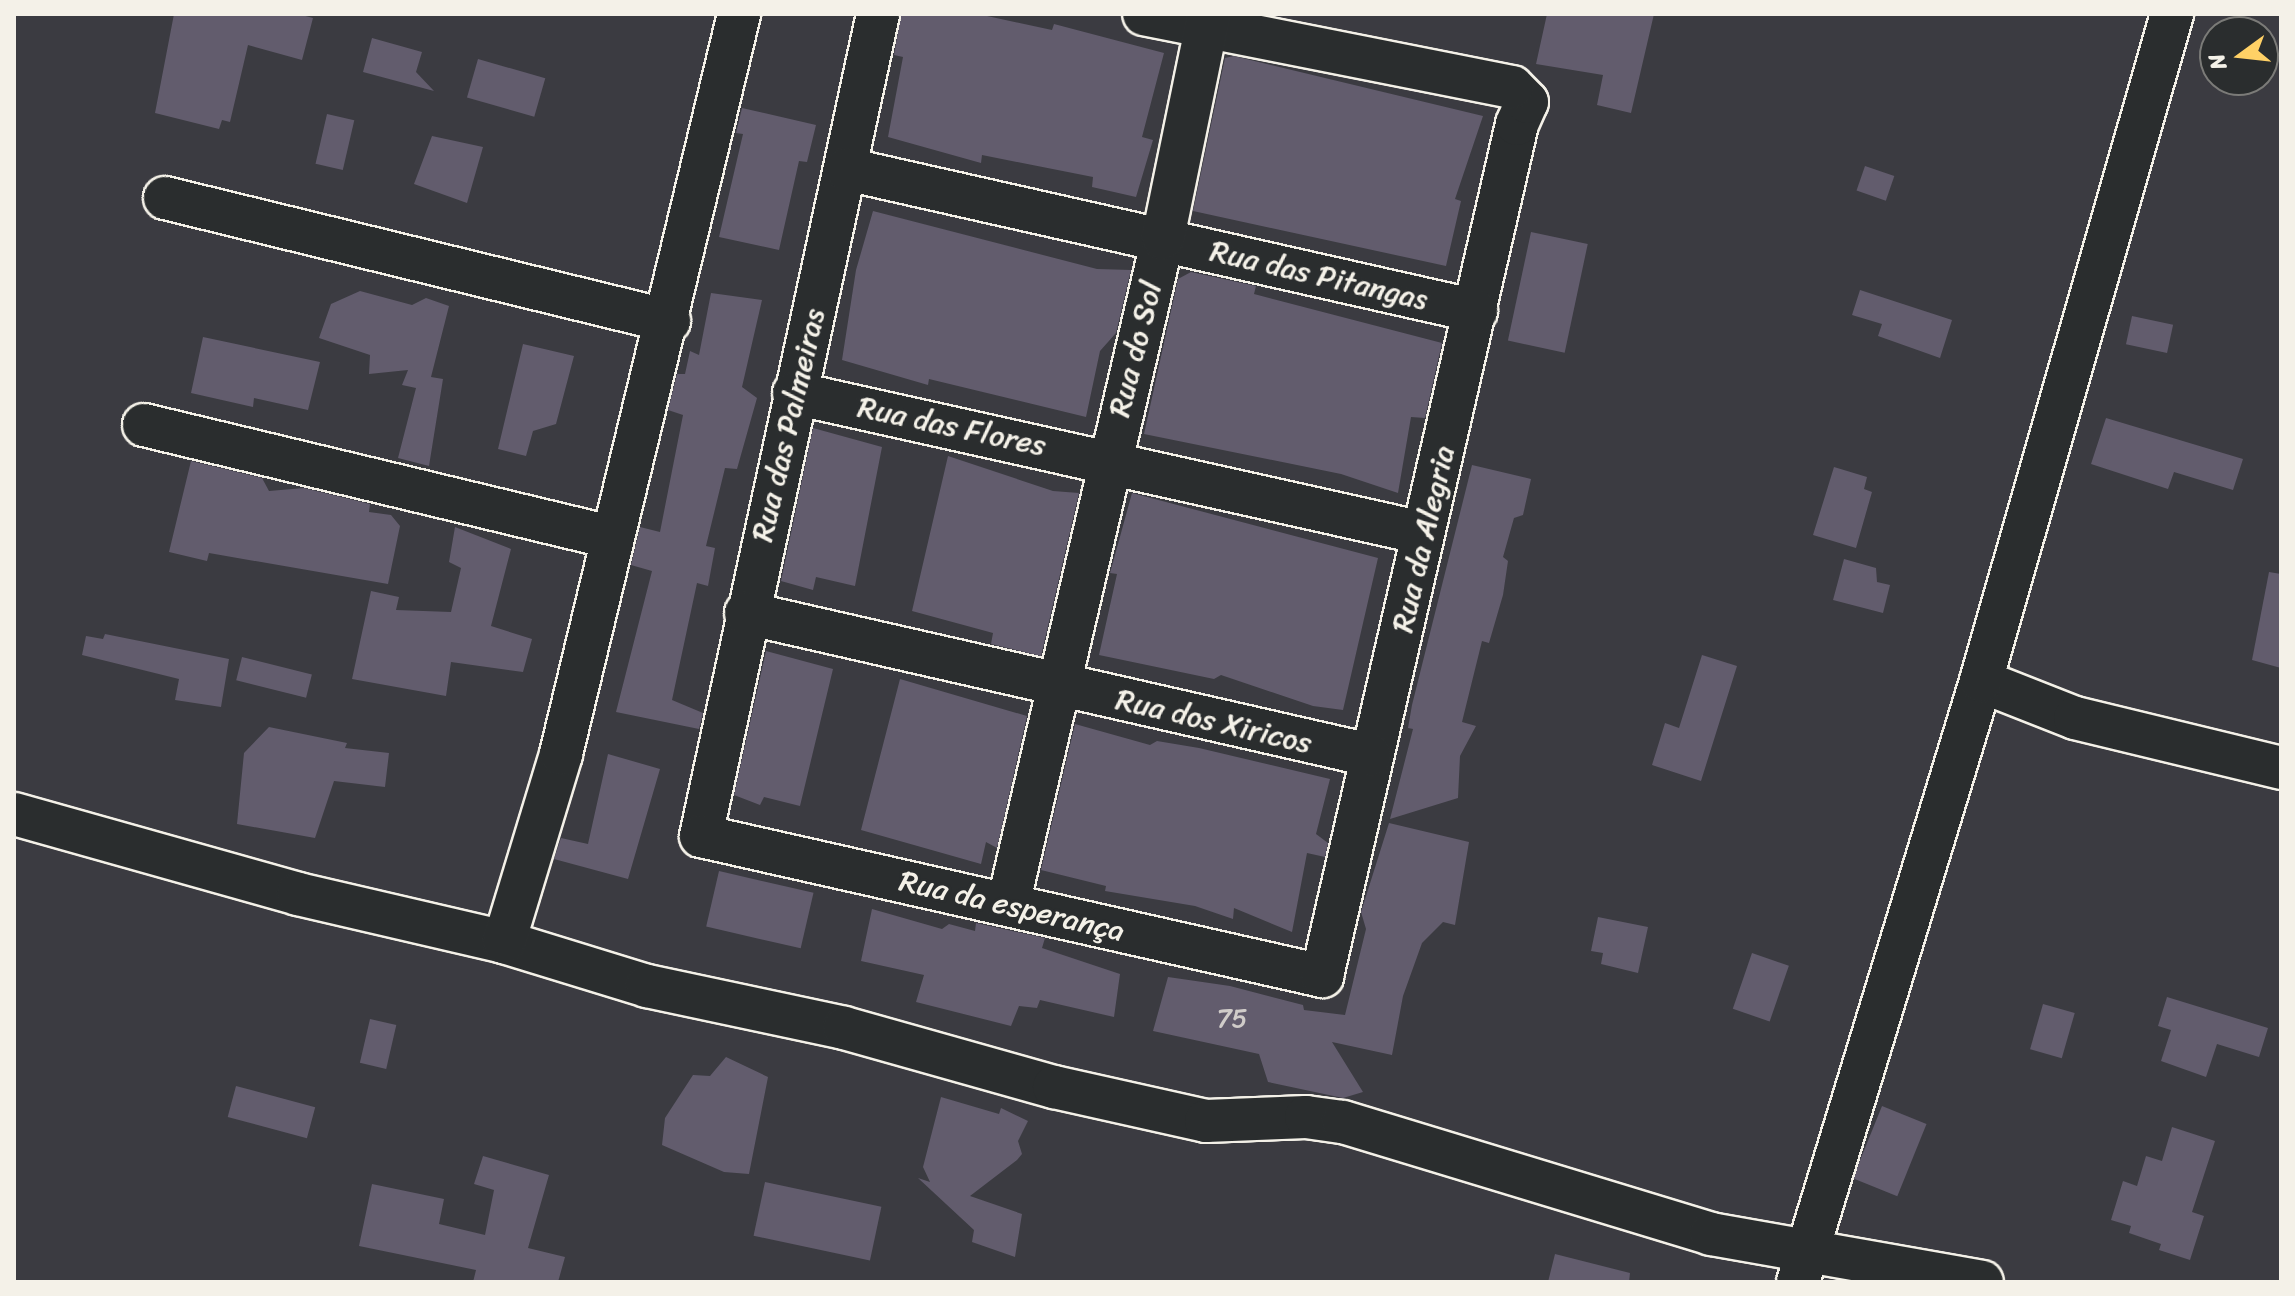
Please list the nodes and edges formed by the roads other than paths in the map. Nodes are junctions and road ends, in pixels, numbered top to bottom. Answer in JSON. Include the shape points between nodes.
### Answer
{"nodes":[{"id":1,"x":739,"y":14,"type":"edge"},
{"id":2,"x":878,"y":14,"type":"edge"},
{"id":3,"x":1144,"y":14,"type":"edge"},
{"id":4,"x":2172,"y":14,"type":"edge"},
{"id":5,"x":1208,"y":20,"type":"edge"},
{"id":6,"x":846,"y":169,"type":"junction"},
{"id":7,"x":165,"y":198,"type":"dead end"},
{"id":8,"x":1163,"y":238,"type":"junction"},
{"id":9,"x":1476,"y":311,"type":"junction"},
{"id":10,"x":669,"y":321,"type":"junction"},
{"id":11,"x":794,"y":393,"type":"junction"},
{"id":12,"x":144,"y":425,"type":"dead end"},
{"id":13,"x":1109,"y":460,"type":"junction"},
{"id":14,"x":1423,"y":533,"type":"junction"},
{"id":15,"x":613,"y":538,"type":"junction"},
{"id":16,"x":746,"y":613,"type":"junction"},
{"id":17,"x":1981,"y":681,"type":"junction"},
{"id":18,"x":1057,"y":685,"type":"junction"},
{"id":19,"x":1370,"y":755,"type":"junction"},
{"id":20,"x":2281,"y":768,"type":"edge"},
{"id":21,"x":14,"y":814,"type":"edge"},
{"id":22,"x":701,"y":836,"type":"joint"},
{"id":23,"x":1008,"y":905,"type":"junction"},
{"id":24,"x":504,"y":942,"type":"junction"},
{"id":25,"x":1322,"y":976,"type":"joint"},
{"id":26,"x":1803,"y":1265,"type":"edge"},
{"id":27,"x":1982,"y":1282,"type":"edge"}],
"edges":[{"from":1,"to":10,"type":"street"},
{"from":2,"to":6,"type":"street","name":"Rua das Palmeiras"},
{"from":3,"to":5,"type":"street"},
{"from":4,"to":17,"type":"street"},
{"from":5,"to":8,"type":"street","name":"Rua do Sol"},
{"from":5,"to":9,"type":"street","name":"Rua da Alegria","via":[[1512,87],[1527,102],[1517,124]]},
{"from":6,"to":8,"type":"street","name":"Rua das Pitangas"},
{"from":6,"to":11,"type":"street","name":"Rua das Palmeiras"},
{"from":7,"to":10,"type":"street"},
{"from":8,"to":9,"type":"street","name":"Rua das Pitangas"},
{"from":8,"to":13,"type":"street","name":"Rua do Sol"},
{"from":9,"to":14,"type":"street","name":"Rua da Alegria"},
{"from":10,"to":15,"type":"street"},
{"from":11,"to":13,"type":"street","name":"Rua das Flores"},
{"from":11,"to":16,"type":"street","name":"Rua das Palmeiras"},
{"from":12,"to":15,"type":"street"},
{"from":13,"to":14,"type":"street","name":"Rua das Flores"},
{"from":13,"to":18,"type":"street","name":"Rua do Sol"},
{"from":14,"to":19,"type":"street","name":"Rua da Alegria"},
{"from":15,"to":24,"type":"street","via":[[561,754]]},
{"from":16,"to":18,"type":"street","name":"Rua dos Xiricos"},
{"from":16,"to":22,"type":"street","name":"Rua das Palmeiras"},
{"from":17,"to":20,"type":"street","via":[[2075,718]]},
{"from":17,"to":26,"type":"street"},
{"from":18,"to":19,"type":"street","name":"Rua dos Xiricos"},
{"from":18,"to":23,"type":"street","name":"Rua do Sol"},
{"from":19,"to":25,"type":"street","name":"Rua da Alegria"},
{"from":21,"to":24,"type":"street","via":[[298,894]]},
{"from":22,"to":23,"type":"street","name":"Rua da esperança"},
{"from":23,"to":25,"type":"street","name":"Rua da esperança"},
{"from":24,"to":26,"type":"street","via":[[647,986],[844,1028],[1054,1087],[1206,1121],[1306,1117],[1343,1122]]},
{"from":26,"to":27,"type":"street"}]}
